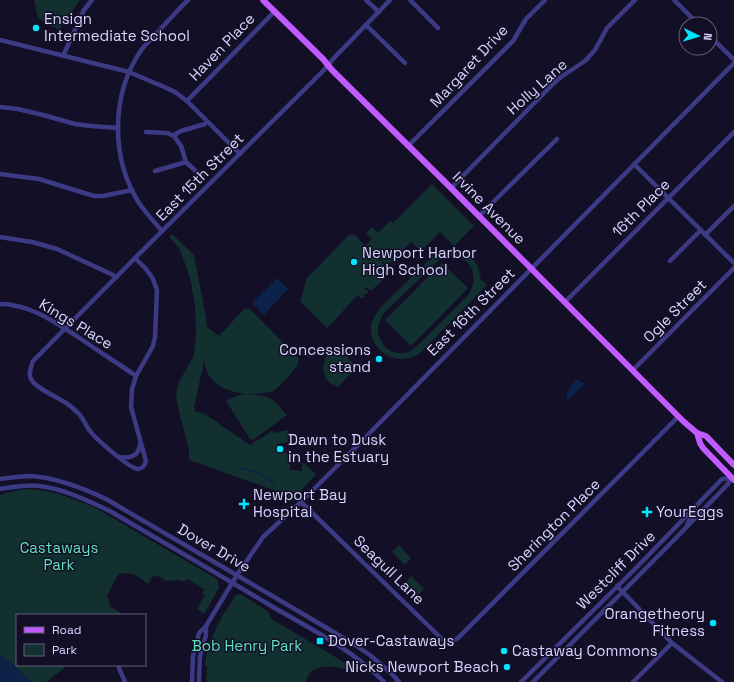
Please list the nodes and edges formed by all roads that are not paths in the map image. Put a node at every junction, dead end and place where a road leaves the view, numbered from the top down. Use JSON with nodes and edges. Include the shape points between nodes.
{"nodes":[{"id":1,"x":92,"y":0,"type":"edge"},
{"id":2,"x":188,"y":0,"type":"edge"},
{"id":3,"x":263,"y":0,"type":"edge"},
{"id":4,"x":366,"y":0,"type":"edge"},
{"id":5,"x":390,"y":0,"type":"edge"},
{"id":6,"x":410,"y":0,"type":"edge"},
{"id":7,"x":545,"y":0,"type":"edge"},
{"id":8,"x":635,"y":0,"type":"edge"},
{"id":9,"x":674,"y":0,"type":"edge"},
{"id":10,"x":275,"y":11,"type":"junction"},
{"id":11,"x":378,"y":12,"type":"junction"},
{"id":12,"x":690,"y":16,"type":"edge"},
{"id":13,"x":366,"y":25,"type":"junction"},
{"id":14,"x":438,"y":28,"type":"dead end"},
{"id":15,"x":0,"y":40,"type":"edge"},
{"id":16,"x":718,"y":44,"type":"edge"},
{"id":17,"x":62,"y":56,"type":"junction"},
{"id":18,"x":734,"y":60,"type":"edge"},
{"id":19,"x":405,"y":63,"type":"dead end"},
{"id":20,"x":734,"y":63,"type":"edge"},
{"id":21,"x":328,"y":65,"type":"junction"},
{"id":22,"x":129,"y":72,"type":"junction"},
{"id":23,"x":187,"y":100,"type":"junction"},
{"id":24,"x":0,"y":107,"type":"edge"},
{"id":25,"x":205,"y":124,"type":"dead end"},
{"id":26,"x":118,"y":128,"type":"junction"},
{"id":27,"x":146,"y":132,"type":"dead end"},
{"id":28,"x":734,"y":132,"type":"edge"},
{"id":29,"x":174,"y":136,"type":"junction"},
{"id":30,"x":558,"y":139,"type":"dead end"},
{"id":31,"x":408,"y":146,"type":"junction"},
{"id":32,"x":240,"y":154,"type":"junction"},
{"id":33,"x":186,"y":162,"type":"junction"},
{"id":34,"x":634,"y":164,"type":"junction"},
{"id":35,"x":155,"y":171,"type":"dead end"},
{"id":36,"x":0,"y":174,"type":"edge"},
{"id":37,"x":203,"y":178,"type":"dead end"},
{"id":38,"x":451,"y":188,"type":"junction"},
{"id":39,"x":132,"y":190,"type":"junction"},
{"id":40,"x":668,"y":198,"type":"junction"},
{"id":41,"x":734,"y":206,"type":"edge"},
{"id":42,"x":479,"y":216,"type":"junction"},
{"id":43,"x":701,"y":230,"type":"junction"},
{"id":44,"x":162,"y":231,"type":"junction"},
{"id":45,"x":706,"y":235,"type":"junction"},
{"id":46,"x":0,"y":237,"type":"edge"},
{"id":47,"x":135,"y":258,"type":"junction"},
{"id":48,"x":670,"y":261,"type":"dead end"},
{"id":49,"x":734,"y":263,"type":"edge"},
{"id":50,"x":734,"y":268,"type":"edge"},
{"id":51,"x":531,"y":269,"type":"junction"},
{"id":52,"x":116,"y":277,"type":"junction"},
{"id":53,"x":565,"y":302,"type":"junction"},
{"id":54,"x":0,"y":304,"type":"edge"},
{"id":55,"x":65,"y":329,"type":"junction"},
{"id":56,"x":633,"y":370,"type":"junction"},
{"id":57,"x":136,"y":376,"type":"junction"},
{"id":58,"x":679,"y":416,"type":"junction"},
{"id":59,"x":697,"y":433,"type":"junction"},
{"id":60,"x":140,"y":440,"type":"junction"},
{"id":61,"x":119,"y":457,"type":"junction"},
{"id":62,"x":734,"y":465,"type":"edge"},
{"id":63,"x":733,"y":478,"type":"edge"},
{"id":64,"x":0,"y":479,"type":"edge"},
{"id":65,"x":0,"y":489,"type":"edge"},
{"id":66,"x":301,"y":502,"type":"junction"},
{"id":67,"x":693,"y":509,"type":"junction"},
{"id":68,"x":683,"y":531,"type":"junction"},
{"id":69,"x":656,"y":547,"type":"junction"},
{"id":70,"x":662,"y":553,"type":"junction"},
{"id":71,"x":237,"y":575,"type":"junction"},
{"id":72,"x":232,"y":582,"type":"junction"},
{"id":73,"x":617,"y":586,"type":"junction"},
{"id":74,"x":623,"y":592,"type":"junction"},
{"id":75,"x":206,"y":626,"type":"junction"},
{"id":76,"x":442,"y":639,"type":"joint"},
{"id":77,"x":352,"y":643,"type":"junction"},
{"id":78,"x":672,"y":643,"type":"junction"},
{"id":79,"x":348,"y":651,"type":"junction"},
{"id":80,"x":193,"y":656,"type":"junction"},
{"id":81,"x":200,"y":657,"type":"junction"},
{"id":82,"x":119,"y":668,"type":"dead end"},
{"id":83,"x":125,"y":682,"type":"edge"},
{"id":84,"x":192,"y":682,"type":"edge"},
{"id":85,"x":199,"y":682,"type":"edge"},
{"id":86,"x":384,"y":682,"type":"edge"},
{"id":87,"x":399,"y":682,"type":"edge"},
{"id":88,"x":521,"y":682,"type":"edge"},
{"id":89,"x":533,"y":682,"type":"edge"},
{"id":90,"x":633,"y":682,"type":"edge"},
{"id":91,"x":722,"y":682,"type":"edge"}],
"edges":[{"from":1,"to":17,"type":"street","via":[[84,10]]},
{"from":2,"to":22,"type":"street","via":[[142,49]]},
{"from":3,"to":10,"type":"main road","name":"Irvine Avenue"},
{"from":4,"to":11,"type":"street"},
{"from":5,"to":11,"type":"street","name":"East 15th Street"},
{"from":6,"to":14,"type":"street"},
{"from":7,"to":31,"type":"street","name":"Margaret Drive","via":[[526,19],[513,41]]},
{"from":8,"to":38,"type":"street","name":"Holly Lane","via":[[607,28],[595,50],[585,61],[553,84]]},
{"from":9,"to":12,"type":"street"},
{"from":10,"to":21,"type":"main road","name":"Irvine Avenue"},
{"from":10,"to":23,"type":"street","name":"Haven Place"},
{"from":11,"to":13,"type":"street","name":"East 15th Street"},
{"from":13,"to":19,"type":"street"},
{"from":13,"to":21,"type":"street","name":"East 15th Street"},
{"from":15,"to":17,"type":"street"},
{"from":16,"to":18,"type":"street"},
{"from":17,"to":22,"type":"street"},
{"from":20,"to":34,"type":"street","name":"East 16th Street"},
{"from":21,"to":31,"type":"main road","name":"Irvine Avenue"},
{"from":21,"to":32,"type":"street","name":"East 15th Street"},
{"from":22,"to":23,"type":"street"},
{"from":22,"to":26,"type":"street","via":[[119,106]]},
{"from":23,"to":32,"type":"street"},
{"from":24,"to":26,"type":"street","via":[[43,114],[75,124]]},
{"from":25,"to":29,"type":"street","via":[[181,130]]},
{"from":26,"to":39,"type":"street","via":[[122,163]]},
{"from":27,"to":29,"type":"street"},
{"from":28,"to":40,"type":"street","name":"16th Place"},
{"from":29,"to":33,"type":"street","via":[[181,146]]},
{"from":30,"to":42,"type":"street"},
{"from":31,"to":38,"type":"main road","name":"Irvine Avenue"},
{"from":32,"to":44,"type":"street","name":"East 15th Street"},
{"from":33,"to":35,"type":"street"},
{"from":33,"to":37,"type":"street"},
{"from":34,"to":40,"type":"street"},
{"from":34,"to":51,"type":"street","name":"East 16th Street"},
{"from":36,"to":39,"type":"street","via":[[39,179],[94,196]]},
{"from":38,"to":42,"type":"main road","name":"Irvine Avenue"},
{"from":39,"to":44,"type":"street","via":[[139,203]]},
{"from":40,"to":43,"type":"street"},
{"from":40,"to":53,"type":"street","name":"16th Place"},
{"from":41,"to":45,"type":"street"},
{"from":42,"to":51,"type":"main road","name":"Irvine Avenue"},
{"from":43,"to":45,"type":"street"},
{"from":43,"to":48,"type":"street"},
{"from":44,"to":47,"type":"street","name":"East 15th Street"},
{"from":45,"to":49,"type":"street"},
{"from":46,"to":52,"type":"street","via":[[57,249]]},
{"from":47,"to":52,"type":"street","name":"East 15th Street"},
{"from":47,"to":57,"type":"street","via":[[153,279],[157,298],[153,346]]},
{"from":50,"to":56,"type":"street","name":"Ogle Street"},
{"from":51,"to":53,"type":"main road","name":"Irvine Avenue"},
{"from":51,"to":66,"type":"street","name":"East 16th Street"},
{"from":52,"to":55,"type":"street","name":"East 15th Street"},
{"from":53,"to":56,"type":"main road","name":"Irvine Avenue"},
{"from":54,"to":55,"type":"street","name":"Kings Place","via":[[24,308],[47,317]]},
{"from":55,"to":57,"type":"street","name":"Kings Place"},
{"from":55,"to":61,"type":"street","name":"East 15th Street","via":[[33,361],[31,379],[35,385],[74,409],[96,438]]},
{"from":56,"to":58,"type":"main road","name":"Irvine Avenue"},
{"from":57,"to":60,"type":"street","via":[[131,408]]},
{"from":58,"to":59,"type":"main road","name":"Irvine Avenue"},
{"from":58,"to":76,"type":"street","name":"Sherington Place","via":[[456,640]]},
{"from":59,"to":62,"type":"main road","name":"Irvine Avenue","via":[[706,436]]},
{"from":59,"to":63,"type":"main road","name":"Irvine Avenue","via":[[703,448]]},
{"from":60,"to":61,"type":"street","via":[[136,454],[126,458]]},
{"from":60,"to":61,"type":"street","via":[[146,461],[142,468],[132,467]]},
{"from":63,"to":67,"type":"street","name":"Westcliff Drive","via":[[722,479]]},
{"from":63,"to":68,"type":"street","name":"Westcliff Drive"},
{"from":64,"to":71,"type":"street","name":"Dover Drive","via":[[42,477],[85,489]]},
{"from":65,"to":72,"type":"street","name":"Dover Drive","via":[[40,486],[82,498],[108,510]]},
{"from":66,"to":71,"type":"street","name":"East 16th Street","via":[[263,538]]},
{"from":66,"to":76,"type":"street","name":"Seagull Lane"},
{"from":67,"to":68,"type":"street"},
{"from":67,"to":69,"type":"street","name":"Westcliff Drive"},
{"from":68,"to":70,"type":"street","name":"Westcliff Drive"},
{"from":69,"to":70,"type":"street"},
{"from":69,"to":73,"type":"street","name":"Westcliff Drive"},
{"from":70,"to":74,"type":"street","name":"Westcliff Drive"},
{"from":71,"to":72,"type":"street","name":"East 16th Street"},
{"from":71,"to":77,"type":"street","name":"Dover Drive"},
{"from":72,"to":75,"type":"street","name":"East 16th Street"},
{"from":72,"to":79,"type":"street","name":"Dover Drive"},
{"from":73,"to":74,"type":"street"},
{"from":73,"to":88,"type":"street","name":"Westcliff Drive"},
{"from":74,"to":78,"type":"street"},
{"from":74,"to":89,"type":"street","name":"Westcliff Drive"},
{"from":75,"to":80,"type":"street","name":"East 16th Street","via":[[199,633]]},
{"from":75,"to":81,"type":"street"},
{"from":77,"to":79,"type":"street"},
{"from":77,"to":87,"type":"street","name":"Dover Drive","via":[[370,655]]},
{"from":78,"to":90,"type":"street"},
{"from":78,"to":91,"type":"street"},
{"from":79,"to":86,"type":"street","name":"Dover Drive"},
{"from":80,"to":81,"type":"street"},
{"from":80,"to":84,"type":"street","name":"East 16th Street"},
{"from":81,"to":85,"type":"street"},
{"from":82,"to":83,"type":"street"}]}
